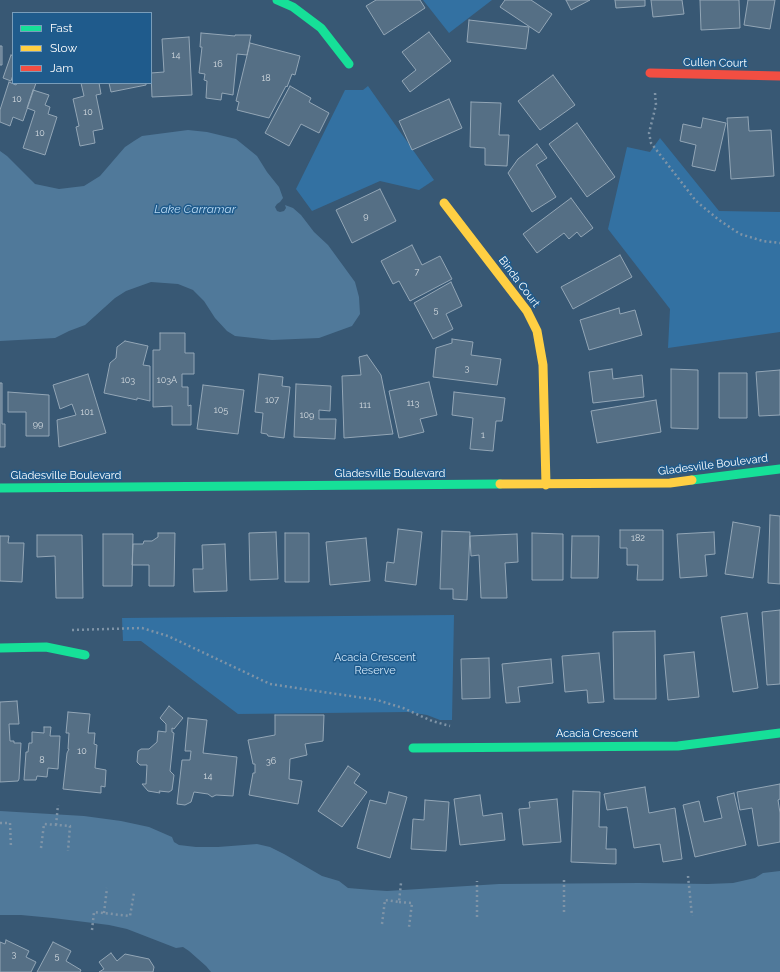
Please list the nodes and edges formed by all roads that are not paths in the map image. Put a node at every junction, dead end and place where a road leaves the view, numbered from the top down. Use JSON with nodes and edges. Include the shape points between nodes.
{"nodes":[{"id":1,"x":278,"y":0,"type":"edge"},
{"id":2,"x":349,"y":64,"type":"dead end"},
{"id":3,"x":650,"y":73,"type":"road end"},
{"id":4,"x":780,"y":76,"type":"edge"},
{"id":5,"x":444,"y":203,"type":"dead end"},
{"id":6,"x":780,"y":469,"type":"edge"},
{"id":7,"x":546,"y":485,"type":"junction"},
{"id":8,"x":0,"y":488,"type":"edge"},
{"id":9,"x":0,"y":648,"type":"edge"},
{"id":10,"x":84,"y":655,"type":"dead end"},
{"id":11,"x":780,"y":733,"type":"edge"},
{"id":12,"x":413,"y":748,"type":"dead end"}],
"edges":[{"from":1,"to":2,"type":"street","via":[[293,7],[321,28]]},
{"from":3,"to":4,"type":"street","name":"Cullen Court"},
{"from":5,"to":7,"type":"street","name":"Binda Court","via":[[527,311],[537,331],[543,365]]},
{"from":6,"to":7,"type":"street","name":"Gladesville Boulevard","via":[[670,483]]},
{"from":7,"to":8,"type":"street","name":"Gladesville Boulevard"},
{"from":9,"to":10,"type":"street","via":[[46,647]]},
{"from":11,"to":12,"type":"street","name":"Acacia Crescent","via":[[678,746]]}]}
